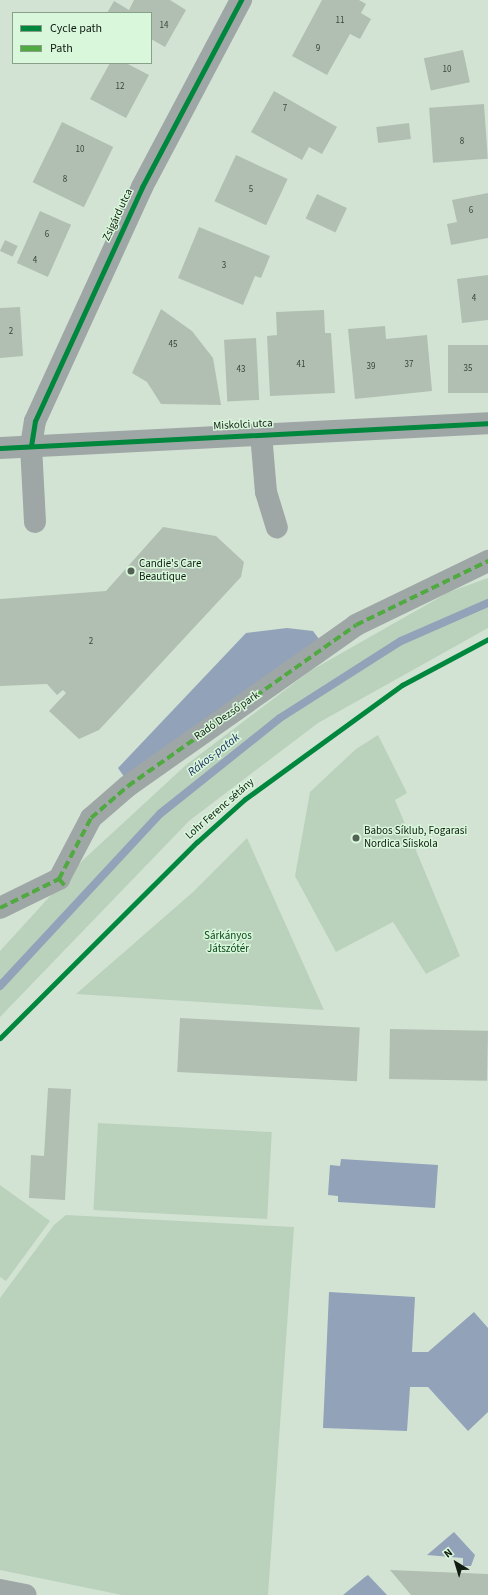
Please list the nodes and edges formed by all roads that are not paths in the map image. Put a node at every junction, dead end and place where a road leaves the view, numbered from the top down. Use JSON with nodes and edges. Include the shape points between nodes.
{"nodes":[{"id":1,"x":241,"y":0,"type":"edge"},
{"id":2,"x":488,"y":423,"type":"edge"},
{"id":3,"x":261,"y":434,"type":"junction"},
{"id":4,"x":31,"y":446,"type":"junction"},
{"id":5,"x":0,"y":448,"type":"edge"},
{"id":6,"x":35,"y":522,"type":"dead end"},
{"id":7,"x":277,"y":527,"type":"dead end"},
{"id":8,"x":488,"y":561,"type":"edge"},
{"id":9,"x":0,"y":908,"type":"edge"},
{"id":10,"x":0,"y":1590,"type":"edge"},
{"id":11,"x":26,"y":1595,"type":"edge"}],
"edges":[{"from":1,"to":4,"type":"street","name":"Zsigárd utca","via":[[142,187],[35,421]]},
{"from":2,"to":3,"type":"street","name":"Miskolci utca"},
{"from":3,"to":4,"type":"street","name":"Miskolci utca"},
{"from":3,"to":7,"type":"street","via":[[266,492]]},
{"from":4,"to":5,"type":"street","name":"Miskolci utca"},
{"from":4,"to":6,"type":"street","name":"Zsigárd utca"},
{"from":8,"to":9,"type":"street","name":"Radó Dezső park","via":[[356,625],[128,786],[91,818],[62,882]]},
{"from":10,"to":11,"type":"street"}]}
